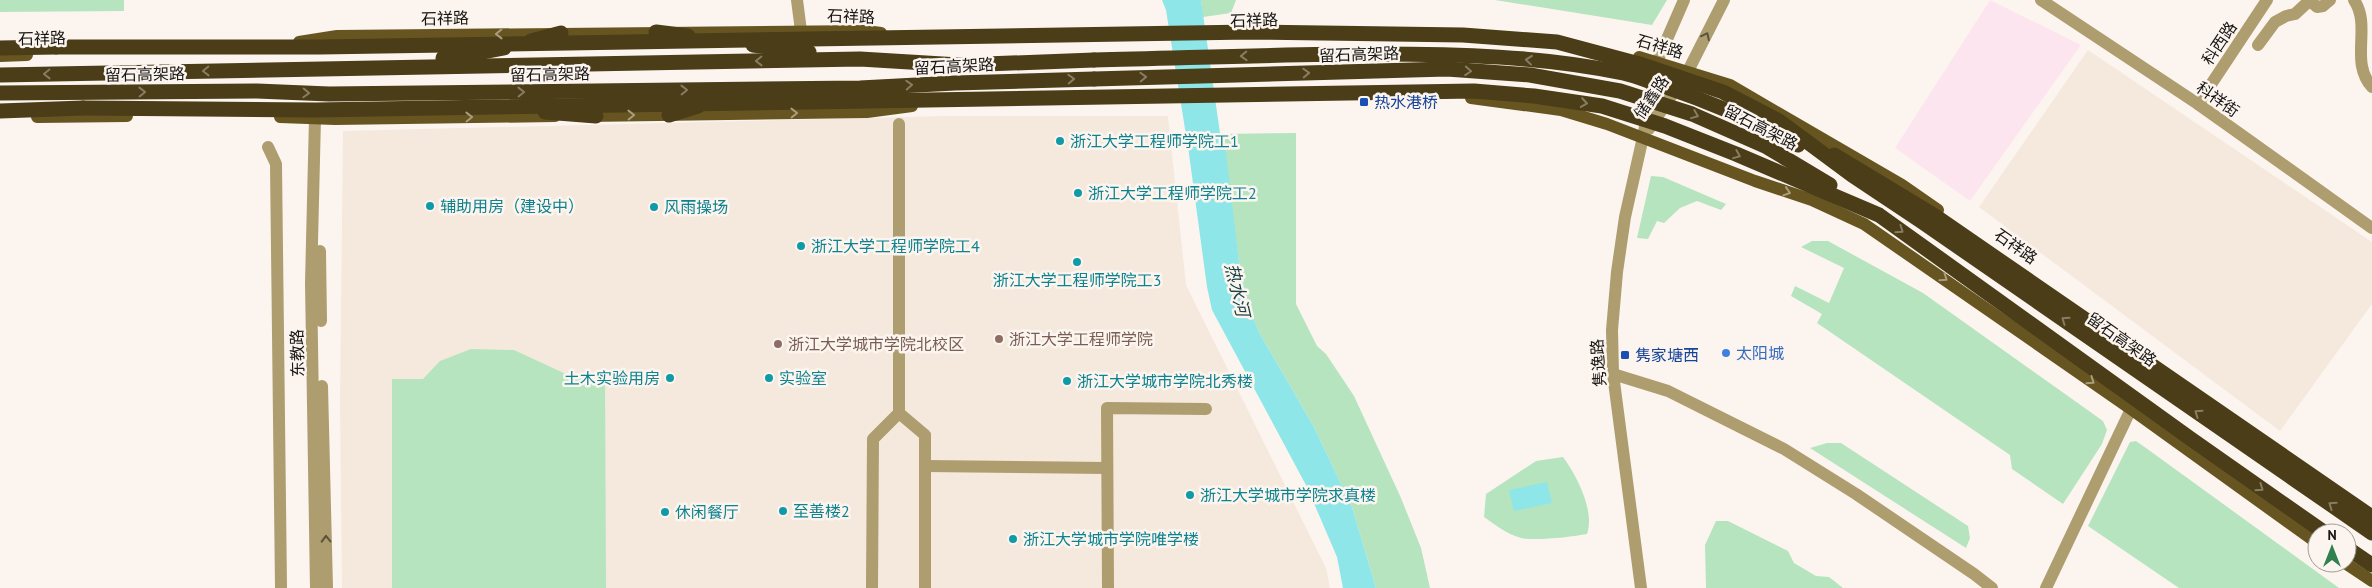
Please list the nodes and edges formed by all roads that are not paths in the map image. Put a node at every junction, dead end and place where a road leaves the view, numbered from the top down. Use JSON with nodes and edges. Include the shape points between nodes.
{"nodes":[{"id":1,"x":797,"y":0,"type":"edge"},
{"id":2,"x":1684,"y":0,"type":"edge"},
{"id":3,"x":1724,"y":0,"type":"edge"},
{"id":4,"x":2041,"y":0,"type":"edge"},
{"id":5,"x":2267,"y":0,"type":"edge"},
{"id":6,"x":2309,"y":0,"type":"edge"},
{"id":7,"x":2330,"y":0,"type":"edge"},
{"id":8,"x":2354,"y":0,"type":"edge"},
{"id":9,"x":801,"y":31,"type":"junction"},
{"id":10,"x":656,"y":32,"type":"junction"},
{"id":11,"x":561,"y":33,"type":"junction"},
{"id":12,"x":2258,"y":44,"type":"dead end"},
{"id":13,"x":0,"y":48,"type":"edge"},
{"id":14,"x":0,"y":56,"type":"edge"},
{"id":15,"x":860,"y":59,"type":"junction"},
{"id":16,"x":1657,"y":62,"type":"junction"},
{"id":17,"x":279,"y":70,"type":"junction"},
{"id":18,"x":1688,"y":71,"type":"junction"},
{"id":19,"x":0,"y":75,"type":"edge"},
{"id":20,"x":2372,"y":86,"type":"edge"},
{"id":21,"x":860,"y":88,"type":"junction"},
{"id":22,"x":0,"y":93,"type":"edge"},
{"id":23,"x":329,"y":94,"type":"junction"},
{"id":24,"x":2198,"y":104,"type":"junction"},
{"id":25,"x":0,"y":111,"type":"edge"},
{"id":26,"x":669,"y":115,"type":"junction"},
{"id":27,"x":596,"y":116,"type":"junction"},
{"id":28,"x":0,"y":117,"type":"edge"},
{"id":29,"x":319,"y":118,"type":"junction"},
{"id":30,"x":1779,"y":121,"type":"junction"},
{"id":31,"x":899,"y":124,"type":"dead end"},
{"id":32,"x":1643,"y":137,"type":"junction"},
{"id":33,"x":268,"y":147,"type":"dead end"},
{"id":34,"x":1852,"y":175,"type":"junction"},
{"id":35,"x":1879,"y":215,"type":"junction"},
{"id":36,"x":2372,"y":228,"type":"edge"},
{"id":37,"x":1613,"y":374,"type":"junction"},
{"id":38,"x":1206,"y":409,"type":"dead end"},
{"id":39,"x":2131,"y":409,"type":"junction"},
{"id":40,"x":899,"y":413,"type":"junction"},
{"id":41,"x":925,"y":466,"type":"junction"},
{"id":42,"x":1107,"y":468,"type":"junction"},
{"id":43,"x":2372,"y":516,"type":"edge"},
{"id":44,"x":2311,"y":523,"type":"edge"},
{"id":45,"x":2372,"y":533,"type":"edge"},
{"id":46,"x":2307,"y":536,"type":"edge"},
{"id":47,"x":2357,"y":555,"type":"edge"},
{"id":48,"x":2372,"y":565,"type":"edge"},
{"id":49,"x":2357,"y":571,"type":"edge"},
{"id":50,"x":2372,"y":582,"type":"edge"},
{"id":51,"x":281,"y":588,"type":"edge"},
{"id":52,"x":316,"y":588,"type":"edge"},
{"id":53,"x":327,"y":588,"type":"edge"},
{"id":54,"x":872,"y":588,"type":"edge"},
{"id":55,"x":925,"y":588,"type":"edge"},
{"id":56,"x":1108,"y":588,"type":"edge"},
{"id":57,"x":1641,"y":588,"type":"edge"},
{"id":58,"x":1992,"y":588,"type":"edge"},
{"id":59,"x":2046,"y":588,"type":"edge"}],
"edges":[{"from":1,"to":9,"type":"street"},
{"from":2,"to":16,"type":"street","name":"储鑫路"},
{"from":18,"to":3,"type":"street","name":"储鑫路","one_way":true},
{"from":4,"to":24,"type":"street","name":"科祥街"},
{"from":5,"to":24,"type":"street","name":"科西路"},
{"from":6,"to":7,"type":"street","via":[[2317,7]]},
{"from":6,"to":12,"type":"street","via":[[2295,14],[2276,22]]},
{"from":8,"to":20,"type":"street","via":[[2361,17],[2361,68]]},
{"from":9,"to":10,"type":"main road","name":"石祥路"},
{"from":9,"to":16,"type":"main road","name":"石祥路","via":[[866,31],[945,44],[1467,28],[1564,37]]},
{"from":10,"to":11,"type":"main road","name":"石祥路"},
{"from":10,"to":15,"type":"highway"},
{"from":11,"to":14,"type":"main road","name":"石祥路","one_way":true,"via":[[336,36],[231,52]]},
{"from":11,"to":17,"type":"highway","via":[[462,56],[330,62]]},
{"from":13,"to":30,"type":"highway","name":"留石高架路","bridge":true,"via":[[320,47],[1250,32],[1463,35],[1557,42],[1644,64],[1723,92]]},
{"from":15,"to":17,"type":"highway","name":"留石高架路","one_way":true},
{"from":34,"to":15,"type":"highway","name":"留石高架路","one_way":true,"bridge":true,"via":[[1765,127],[1693,96],[1624,74],[1483,55],[1303,54],[959,64]]},
{"from":16,"to":18,"type":"main road","name":"石祥路"},
{"from":16,"to":32,"type":"street","name":"储鑫路"},
{"from":17,"to":19,"type":"highway","name":"留石高架路","one_way":true},
{"from":18,"to":32,"type":"street","name":"储鑫路"},
{"from":18,"to":43,"type":"main road","name":"石祥路","via":[[1730,85],[1902,185]]},
{"from":23,"to":21,"type":"highway","name":"留石高架路","one_way":true},
{"from":21,"to":26,"type":"highway","via":[[781,98],[717,100]]},
{"from":21,"to":35,"type":"highway","name":"留石高架路","one_way":true,"bridge":true,"via":[[1447,69],[1530,75],[1611,89],[1692,114],[1767,147]]},
{"from":22,"to":23,"type":"highway","name":"留石高架路","one_way":true,"via":[[258,91]]},
{"from":23,"to":27,"type":"highway"},
{"from":24,"to":36,"type":"street","name":"科祥街"},
{"from":25,"to":35,"type":"highway","name":"留石高架路","one_way":true,"bridge":true,"via":[[83,108],[325,110],[1474,91],[1602,106],[1665,126]]},
{"from":27,"to":26,"type":"main road","one_way":true},
{"from":26,"to":32,"type":"main road","one_way":true,"bridge":true,"via":[[867,112],[963,98],[1388,89],[1562,110]]},
{"from":29,"to":27,"type":"main road","one_way":true},
{"from":28,"to":29,"type":"main road","via":[[226,114]]},
{"from":29,"to":52,"type":"street","name":"东教路","via":[[311,283]]},
{"from":53,"to":29,"type":"street","name":"东教路","one_way":true},
{"from":30,"to":34,"type":"highway","name":"留石高架路","bridge":true},
{"from":30,"to":43,"type":"highway","bridge":true,"via":[[1936,216]]},
{"from":31,"to":40,"type":"street"},
{"from":32,"to":37,"type":"street","name":"隽逸路","via":[[1616,272]]},
{"from":32,"to":39,"type":"main road","one_way":true,"via":[[1812,200],[1864,224]]},
{"from":33,"to":51,"type":"street","via":[[276,164]]},
{"from":45,"to":34,"type":"highway","name":"留石高架路","one_way":true,"bridge":true},
{"from":35,"to":44,"type":"highway","name":"留石高架路","one_way":true,"bridge":true},
{"from":37,"to":57,"type":"street","name":"隽逸路"},
{"from":37,"to":58,"type":"street","via":[[1668,391],[1784,449],[1856,494]]},
{"from":38,"to":42,"type":"street","via":[[1107,408]]},
{"from":39,"to":46,"type":"main road"},
{"from":39,"to":59,"type":"street"},
{"from":40,"to":41,"type":"street","via":[[925,435]]},
{"from":40,"to":54,"type":"street","via":[[873,440]]},
{"from":41,"to":42,"type":"street"},
{"from":41,"to":55,"type":"street"},
{"from":42,"to":56,"type":"street"},
{"from":47,"to":48,"type":"highway"},
{"from":49,"to":50,"type":"main road"}]}
